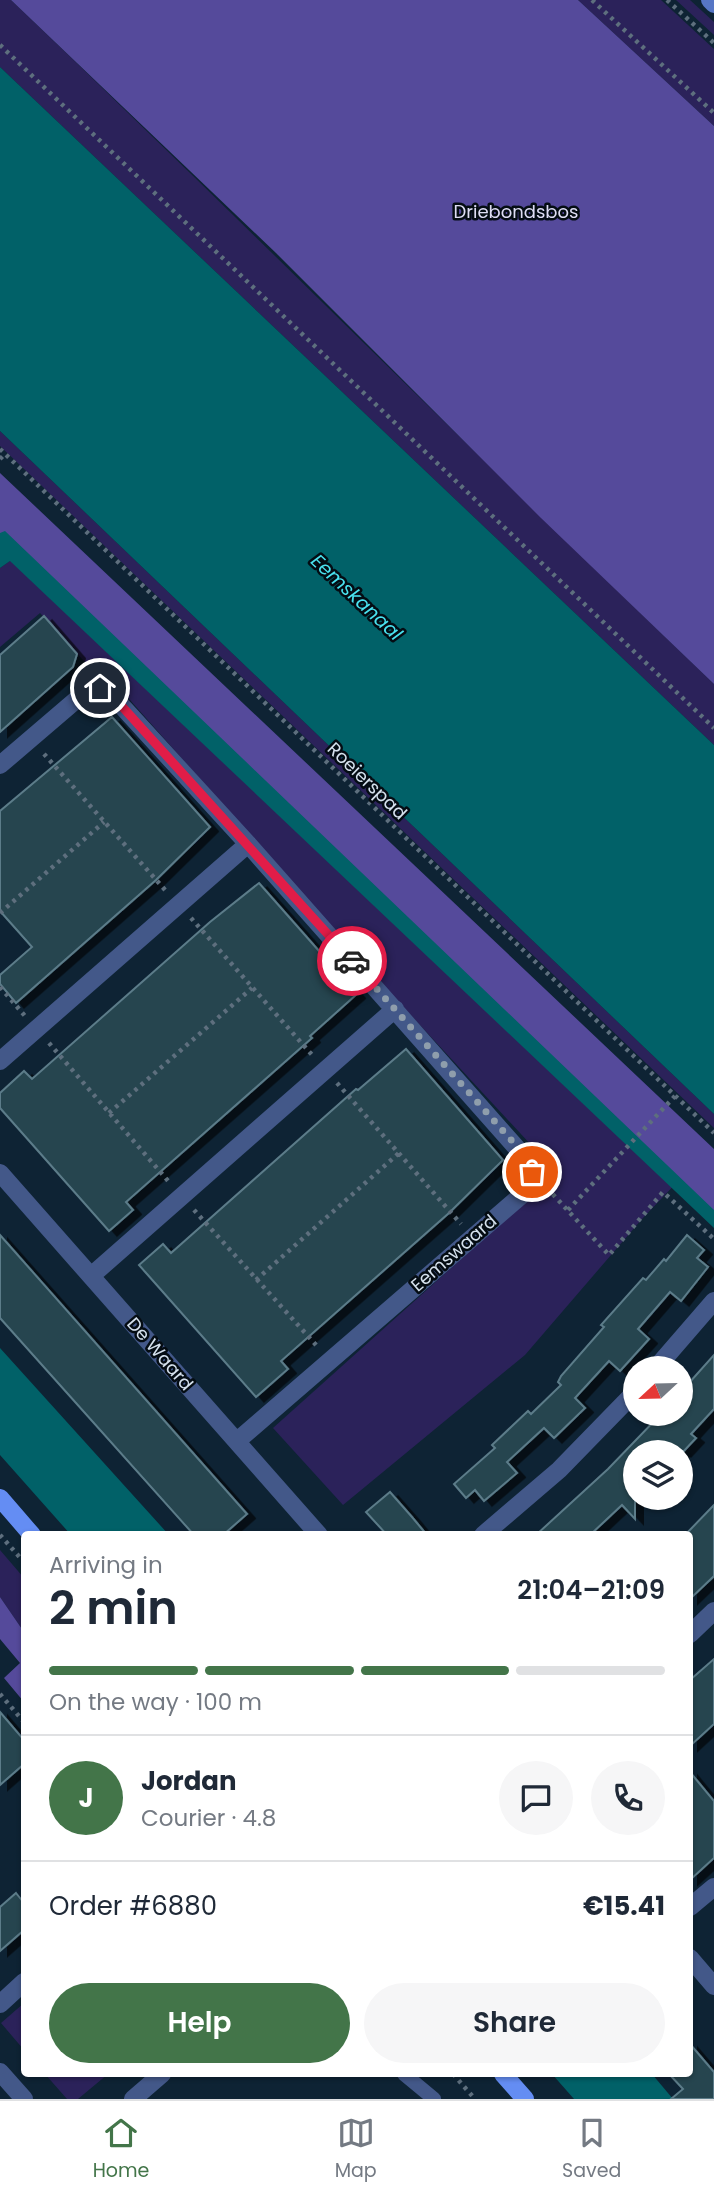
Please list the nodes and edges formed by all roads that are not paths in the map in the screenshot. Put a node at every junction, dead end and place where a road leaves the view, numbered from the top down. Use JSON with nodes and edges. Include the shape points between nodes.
{"nodes":[{"id":1,"x":710,"y":0,"type":"edge"},
{"id":2,"x":714,"y":4,"type":"edge"},
{"id":3,"x":0,"y":765,"type":"edge"},
{"id":4,"x":248,"y":844,"type":"junction"},
{"id":5,"x":395,"y":1009,"type":"junction"},
{"id":6,"x":0,"y":1061,"type":"edge"},
{"id":7,"x":0,"y":1173,"type":"edge"},
{"id":8,"x":92,"y":1276,"type":"junction"},
{"id":9,"x":714,"y":1301,"type":"edge"},
{"id":10,"x":666,"y":1356,"type":"edge"},
{"id":11,"x":623,"y":1404,"type":"edge"},
{"id":12,"x":237,"y":1441,"type":"junction"},
{"id":13,"x":0,"y":1498,"type":"edge"},
{"id":14,"x":29,"y":1531,"type":"edge"},
{"id":15,"x":316,"y":1531,"type":"edge"},
{"id":16,"x":487,"y":1531,"type":"edge"},
{"id":17,"x":714,"y":1611,"type":"edge"},
{"id":18,"x":693,"y":1631,"type":"edge"},
{"id":19,"x":714,"y":1887,"type":"edge"},
{"id":20,"x":693,"y":1904,"type":"edge"},
{"id":21,"x":693,"y":1962,"type":"edge"},
{"id":22,"x":21,"y":1985,"type":"edge"},
{"id":23,"x":714,"y":1986,"type":"edge"},
{"id":24,"x":0,"y":2004,"type":"edge"},
{"id":25,"x":0,"y":2072,"type":"edge"},
{"id":26,"x":159,"y":2077,"type":"edge"},
{"id":27,"x":407,"y":2077,"type":"edge"},
{"id":28,"x":506,"y":2077,"type":"edge"},
{"id":29,"x":426,"y":2096,"type":"edge"},
{"id":30,"x":23,"y":2099,"type":"edge"},
{"id":31,"x":133,"y":2099,"type":"edge"},
{"id":32,"x":526,"y":2099,"type":"edge"}],
"edges":[{"from":1,"to":2,"type":"street"},
{"from":3,"to":4,"type":"street","via":[[83,694],[100,688],[109,692]]},
{"from":4,"to":5,"type":"street"},
{"from":4,"to":6,"type":"street"},
{"from":5,"to":8,"type":"street"},
{"from":5,"to":12,"type":"street","name":"Eemswaard","via":[[521,1151],[532,1172],[530,1183],[523,1194]]},
{"from":7,"to":8,"type":"street","name":"De Waard"},
{"from":8,"to":12,"type":"street","name":"De Waard"},
{"from":9,"to":10,"type":"street"},
{"from":11,"to":16,"type":"street","via":[[559,1470]]},
{"from":12,"to":15,"type":"street","name":"De Waard"},
{"from":13,"to":14,"type":"main road"},
{"from":17,"to":18,"type":"street"},
{"from":19,"to":20,"type":"street"},
{"from":21,"to":23,"type":"street"},
{"from":22,"to":24,"type":"street"},
{"from":25,"to":30,"type":"street"},
{"from":26,"to":31,"type":"street"},
{"from":27,"to":29,"type":"lane"},
{"from":28,"to":32,"type":"main road"}]}
